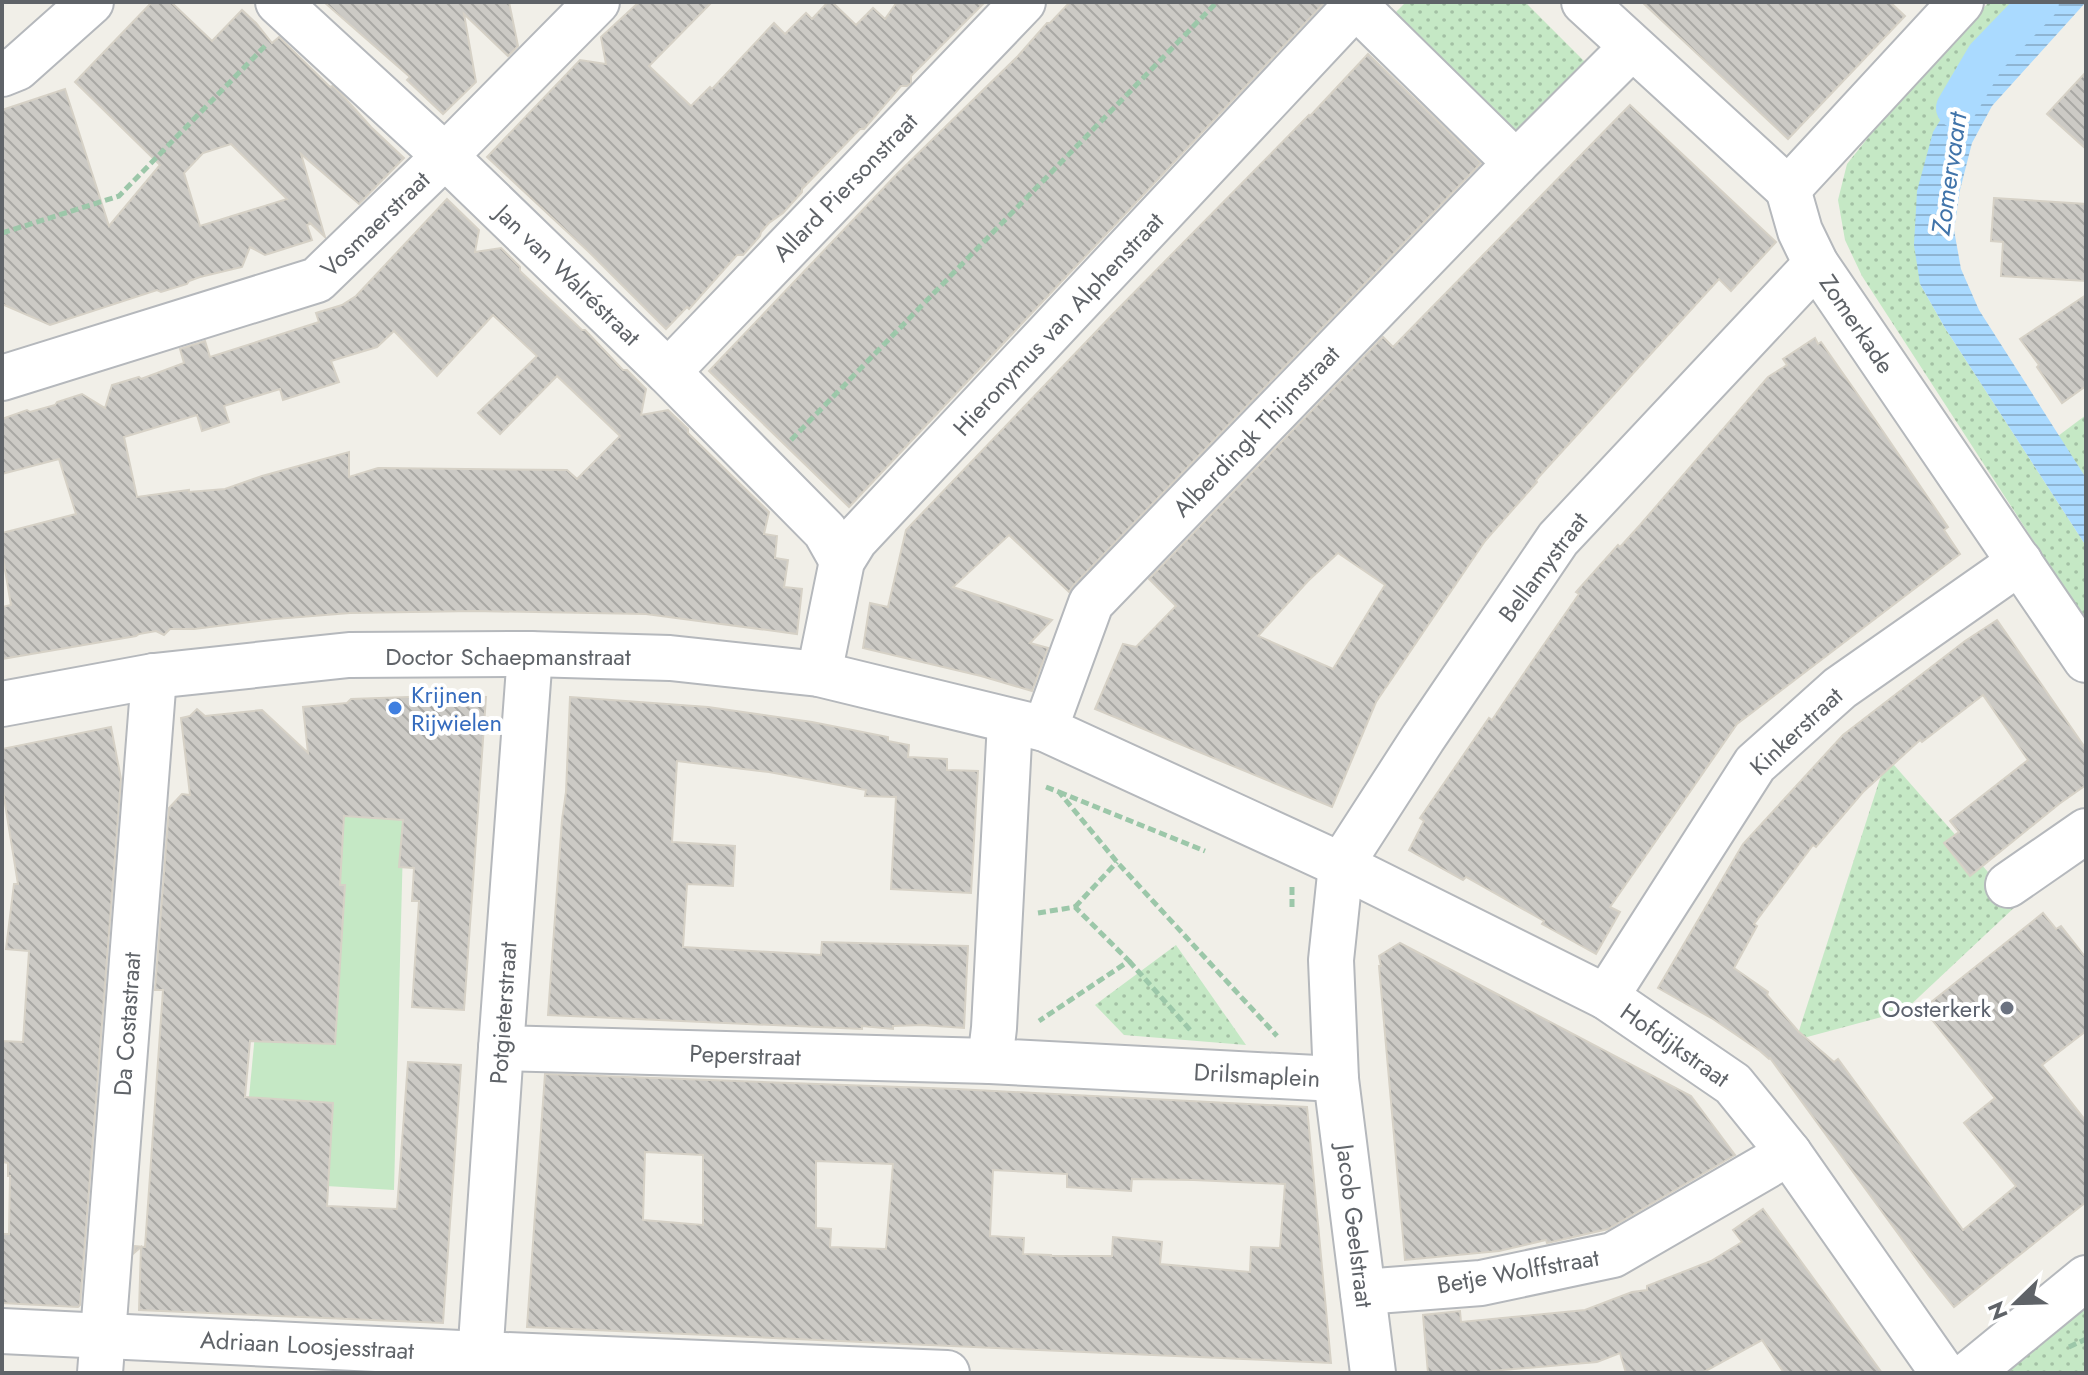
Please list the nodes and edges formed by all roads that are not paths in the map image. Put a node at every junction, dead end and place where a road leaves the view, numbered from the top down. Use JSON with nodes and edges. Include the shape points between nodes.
{"nodes":[{"id":1,"x":91,"y":2,"type":"edge"},
{"id":2,"x":597,"y":2,"type":"edge"},
{"id":3,"x":1584,"y":2,"type":"edge"},
{"id":4,"x":1358,"y":4,"type":"edge"},
{"id":5,"x":1011,"y":6,"type":"edge"},
{"id":6,"x":1945,"y":7,"type":"edge"},
{"id":7,"x":286,"y":9,"type":"edge"},
{"id":8,"x":1632,"y":47,"type":"junction"},
{"id":9,"x":2,"y":74,"type":"edge"},
{"id":10,"x":445,"y":156,"type":"junction"},
{"id":11,"x":1516,"y":163,"type":"junction"},
{"id":12,"x":1788,"y":189,"type":"junction"},
{"id":13,"x":1816,"y":264,"type":"junction"},
{"id":14,"x":668,"y":372,"type":"junction"},
{"id":15,"x":2,"y":378,"type":"edge"},
{"id":16,"x":842,"y":561,"type":"junction"},
{"id":17,"x":2020,"y":562,"type":"junction"},
{"id":18,"x":530,"y":654,"type":"junction"},
{"id":19,"x":2086,"y":660,"type":"edge"},
{"id":20,"x":819,"y":674,"type":"junction"},
{"id":21,"x":154,"y":676,"type":"junction"},
{"id":22,"x":2,"y":704,"type":"edge"},
{"id":23,"x":1027,"y":726,"type":"junction"},
{"id":24,"x":2086,"y":831,"type":"edge"},
{"id":25,"x":1341,"y":865,"type":"junction"},
{"id":26,"x":2008,"y":885,"type":"dead end"},
{"id":27,"x":1606,"y":997,"type":"junction"},
{"id":28,"x":501,"y":1048,"type":"junction"},
{"id":29,"x":990,"y":1061,"type":"junction"},
{"id":30,"x":1336,"y":1079,"type":"junction"},
{"id":31,"x":1789,"y":1153,"type":"junction"},
{"id":32,"x":2086,"y":1278,"type":"edge"},
{"id":33,"x":1363,"y":1292,"type":"junction"},
{"id":34,"x":2,"y":1331,"type":"edge"},
{"id":35,"x":101,"y":1354,"type":"edge"},
{"id":36,"x":480,"y":1363,"type":"edge"},
{"id":37,"x":947,"y":1373,"type":"edge"},
{"id":38,"x":1373,"y":1373,"type":"edge"},
{"id":39,"x":1943,"y":1373,"type":"edge"},
{"id":40,"x":1970,"y":1373,"type":"edge"}],
"edges":[{"from":1,"to":9,"type":"street","via":[[17,68]]},
{"from":2,"to":10,"type":"street","name":"Vosmaerstraat"},
{"from":3,"to":8,"type":"street"},
{"from":4,"to":11,"type":"street"},
{"from":4,"to":16,"type":"street","name":"Hieronymus van Alphenstraat","via":[[855,540]]},
{"from":5,"to":14,"type":"street","name":"Allard Piersonstraat"},
{"from":6,"to":12,"type":"street"},
{"from":7,"to":10,"type":"street","name":"Jan van Walréstraat"},
{"from":8,"to":11,"type":"street","name":"Alberdingk Thijmstraat"},
{"from":8,"to":12,"type":"street"},
{"from":10,"to":14,"type":"street","name":"Jan van Walréstraat"},
{"from":10,"to":15,"type":"street","name":"Vosmaerstraat","via":[[317,280]]},
{"from":11,"to":23,"type":"street","name":"Alberdingk Thijmstraat","via":[[1091,603]]},
{"from":12,"to":13,"type":"street","name":"Zomerkade"},
{"from":13,"to":17,"type":"street","name":"Zomerkade"},
{"from":13,"to":25,"type":"street","name":"Bellamystraat","via":[[1558,539]]},
{"from":14,"to":16,"type":"street","name":"Jan van Walréstraat","via":[[825,531]]},
{"from":16,"to":20,"type":"street","name":"Hieronymus van Alphenstraat"},
{"from":17,"to":19,"type":"street","name":"Zomerkade"},
{"from":17,"to":27,"type":"street","name":"Kinkerstraat","via":[[1840,688],[1755,764]]},
{"from":18,"to":20,"type":"street","name":"Doctor Schaepmanstraat","via":[[670,658]]},
{"from":18,"to":21,"type":"street","name":"Doctor Schaepmanstraat","via":[[349,655]]},
{"from":18,"to":28,"type":"street","name":"Potgieterstraat"},
{"from":20,"to":23,"type":"street","name":"Doctor Schaepmanstraat"},
{"from":21,"to":22,"type":"street","name":"Doctor Schaepmanstraat"},
{"from":21,"to":35,"type":"street","name":"Da Costastraat"},
{"from":23,"to":25,"type":"street"},
{"from":23,"to":29,"type":"street"},
{"from":24,"to":26,"type":"street"},
{"from":25,"to":27,"type":"street","name":"Hofdijkstraat"},
{"from":25,"to":30,"type":"street","name":"Drilsmaplein","via":[[1331,960]]},
{"from":27,"to":31,"type":"street","name":"Hofdijkstraat","via":[[1733,1084]]},
{"from":28,"to":29,"type":"street","name":"Peperstraat"},
{"from":28,"to":36,"type":"street","name":"Potgieterstraat"},
{"from":29,"to":30,"type":"street","name":"Drilsmaplein"},
{"from":30,"to":33,"type":"street","name":"Jacob Geelstraat"},
{"from":31,"to":33,"type":"street","name":"Betje Wolffstraat","via":[[1613,1255],[1481,1283]]},
{"from":31,"to":39,"type":"street","name":"Hofdijkstraat"},
{"from":32,"to":40,"type":"street"},
{"from":33,"to":38,"type":"street","name":"Jacob Geelstraat"},
{"from":34,"to":35,"type":"street","name":"Adriaan Loosjesstraat"},
{"from":35,"to":36,"type":"street","name":"Adriaan Loosjesstraat"},
{"from":36,"to":37,"type":"street","name":"Adriaan Loosjesstraat"}]}
